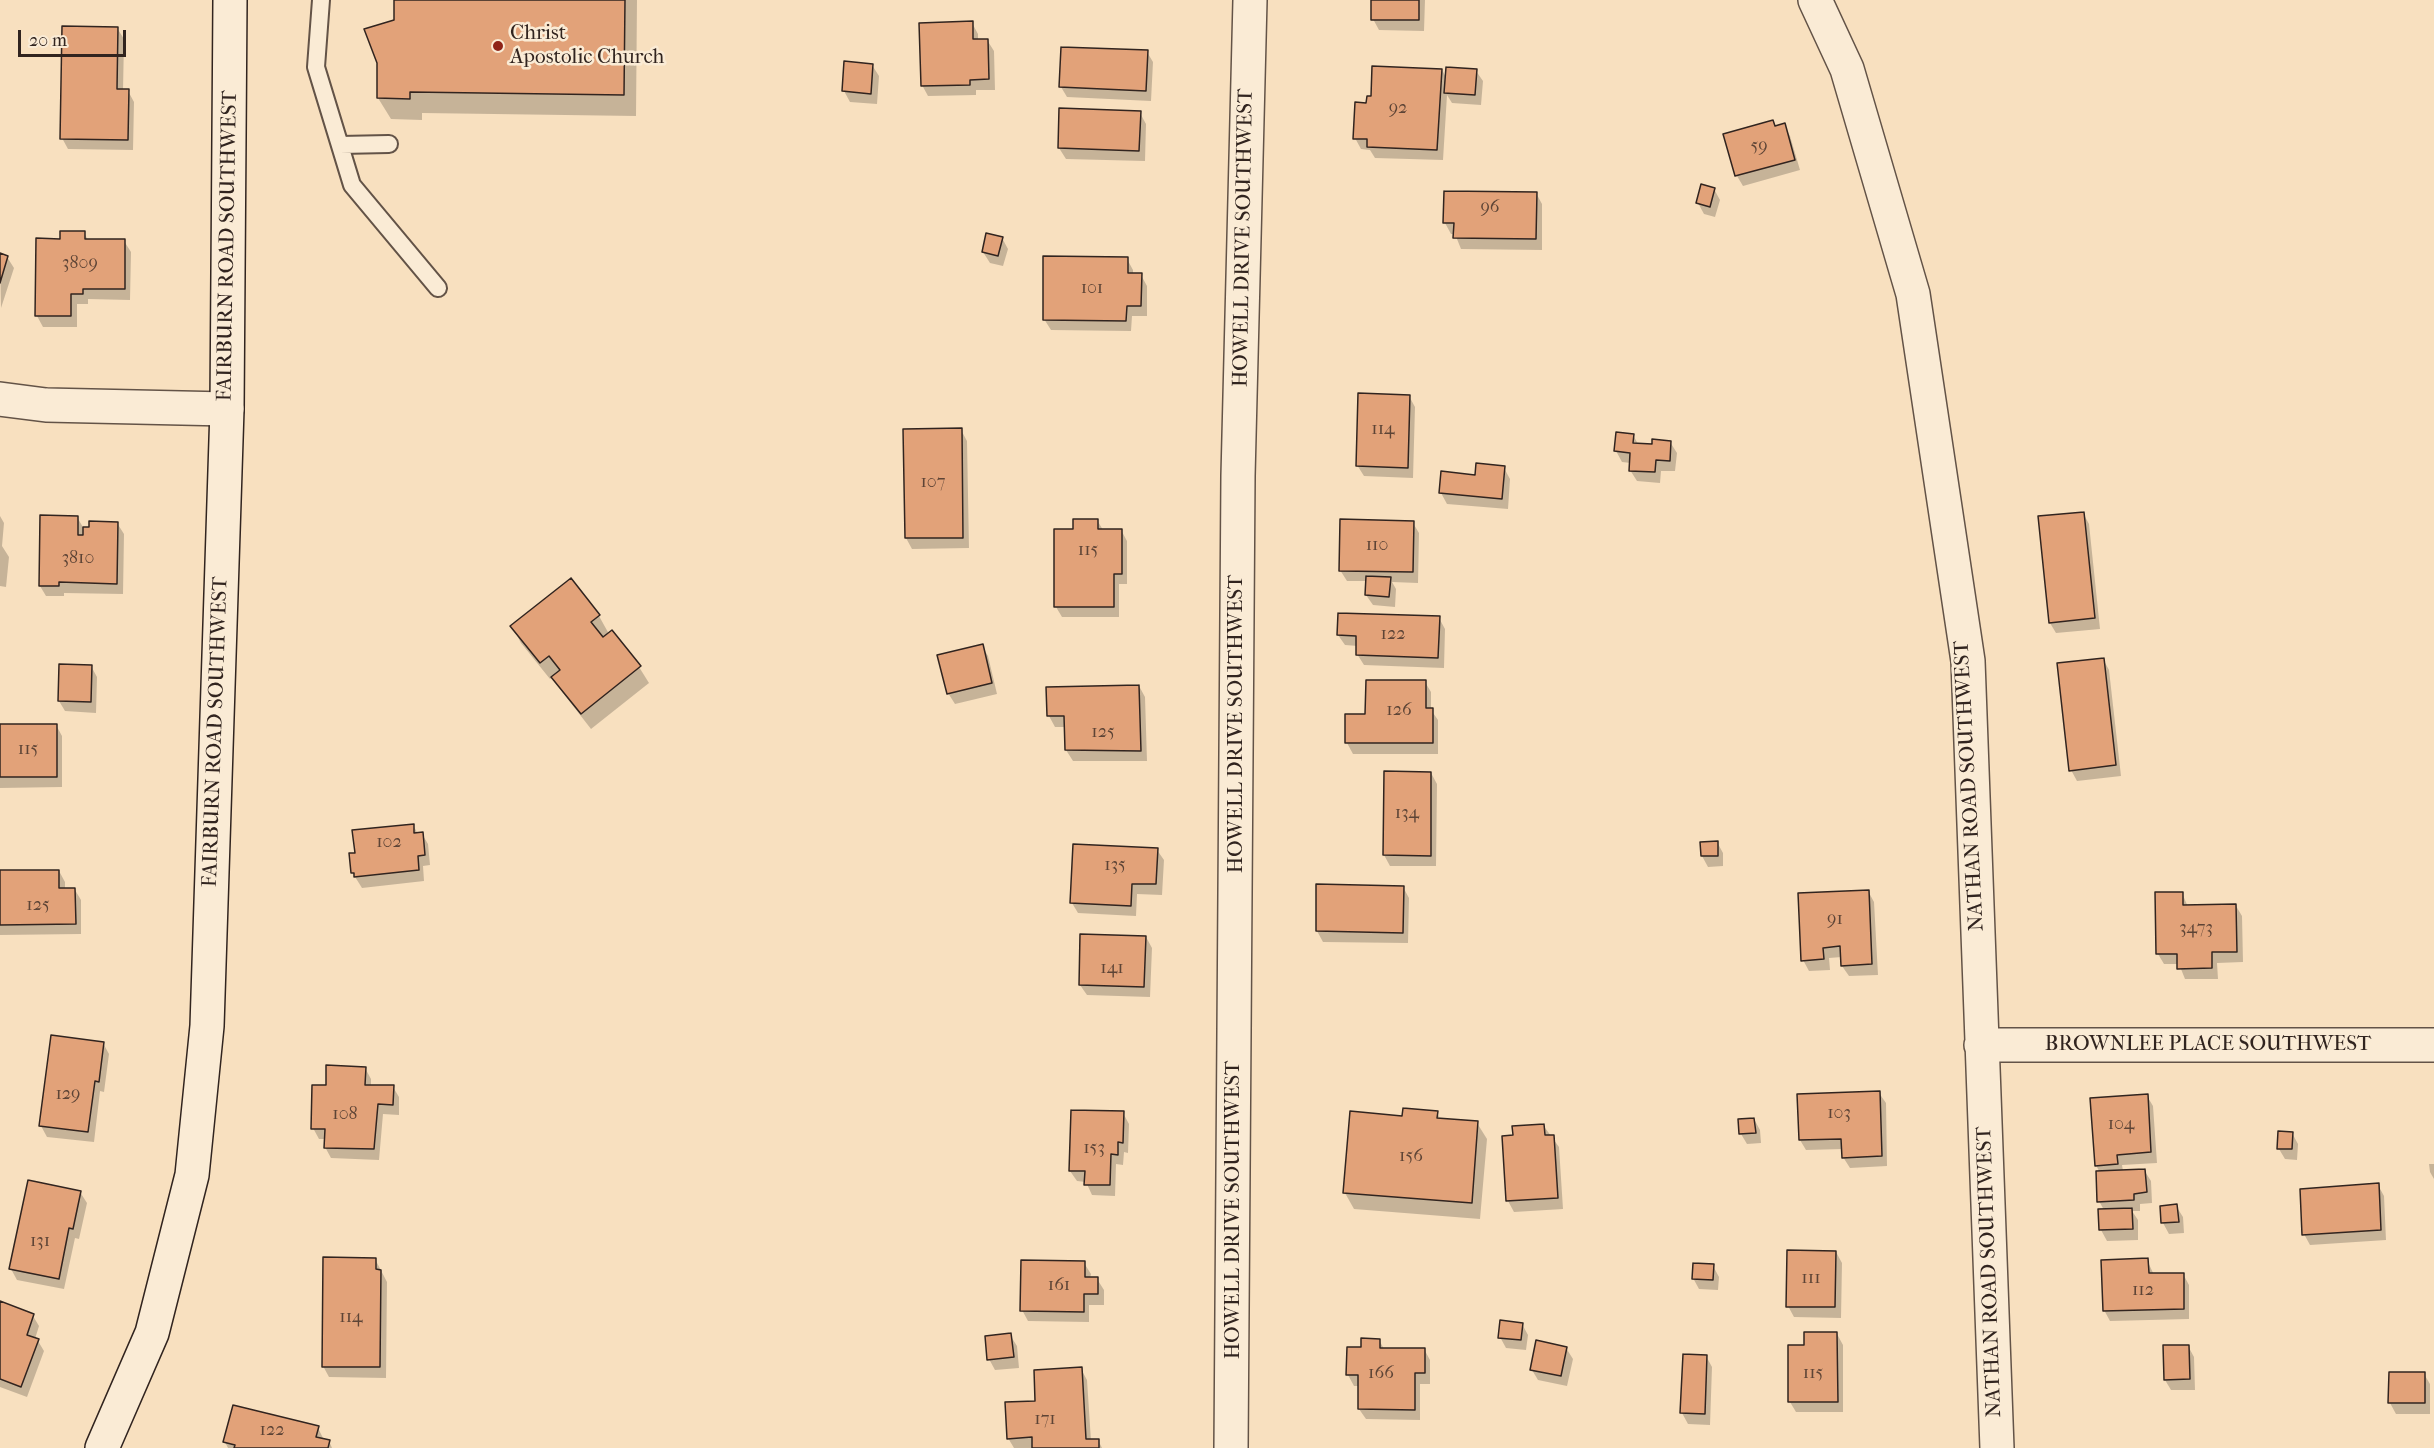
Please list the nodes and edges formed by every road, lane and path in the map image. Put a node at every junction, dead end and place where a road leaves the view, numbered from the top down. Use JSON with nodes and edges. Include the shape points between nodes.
{"nodes":[{"id":1,"x":230,"y":0,"type":"edge"},
{"id":2,"x":321,"y":0,"type":"edge"},
{"id":3,"x":1250,"y":0,"type":"edge"},
{"id":4,"x":1815,"y":0,"type":"edge"},
{"id":5,"x":389,"y":144,"type":"dead end"},
{"id":6,"x":340,"y":145,"type":"junction"},
{"id":7,"x":438,"y":288,"type":"dead end"},
{"id":8,"x":0,"y":399,"type":"edge"},
{"id":9,"x":227,"y":409,"type":"junction"},
{"id":10,"x":1981,"y":1045,"type":"junction"},
{"id":11,"x":2434,"y":1045,"type":"edge"},
{"id":12,"x":102,"y":1448,"type":"edge"},
{"id":13,"x":1231,"y":1448,"type":"edge"},
{"id":14,"x":1997,"y":1448,"type":"edge"}],
"edges":[{"from":1,"to":9,"type":"street","name":"FAIRBURN ROAD SOUTHWEST"},
{"from":2,"to":6,"type":"lane","via":[[316,67]]},
{"from":3,"to":13,"type":"street","name":"HOWELL DRIVE SOUTHWEST","via":[[1238,476]]},
{"from":4,"to":10,"type":"street","name":"NATHAN ROAD SOUTHWEST","via":[[1847,69],[1913,294],[1968,661]]},
{"from":5,"to":6,"type":"lane"},
{"from":6,"to":7,"type":"lane","via":[[352,185]]},
{"from":8,"to":9,"type":"street","via":[[46,405]]},
{"from":9,"to":12,"type":"street","name":"FAIRBURN ROAD SOUTHWEST","via":[[207,1026],[192,1175],[152,1333]]},
{"from":10,"to":11,"type":"street","name":"BROWNLEE PLACE SOUTHWEST"},
{"from":10,"to":14,"type":"street","name":"NATHAN ROAD SOUTHWEST"}]}
